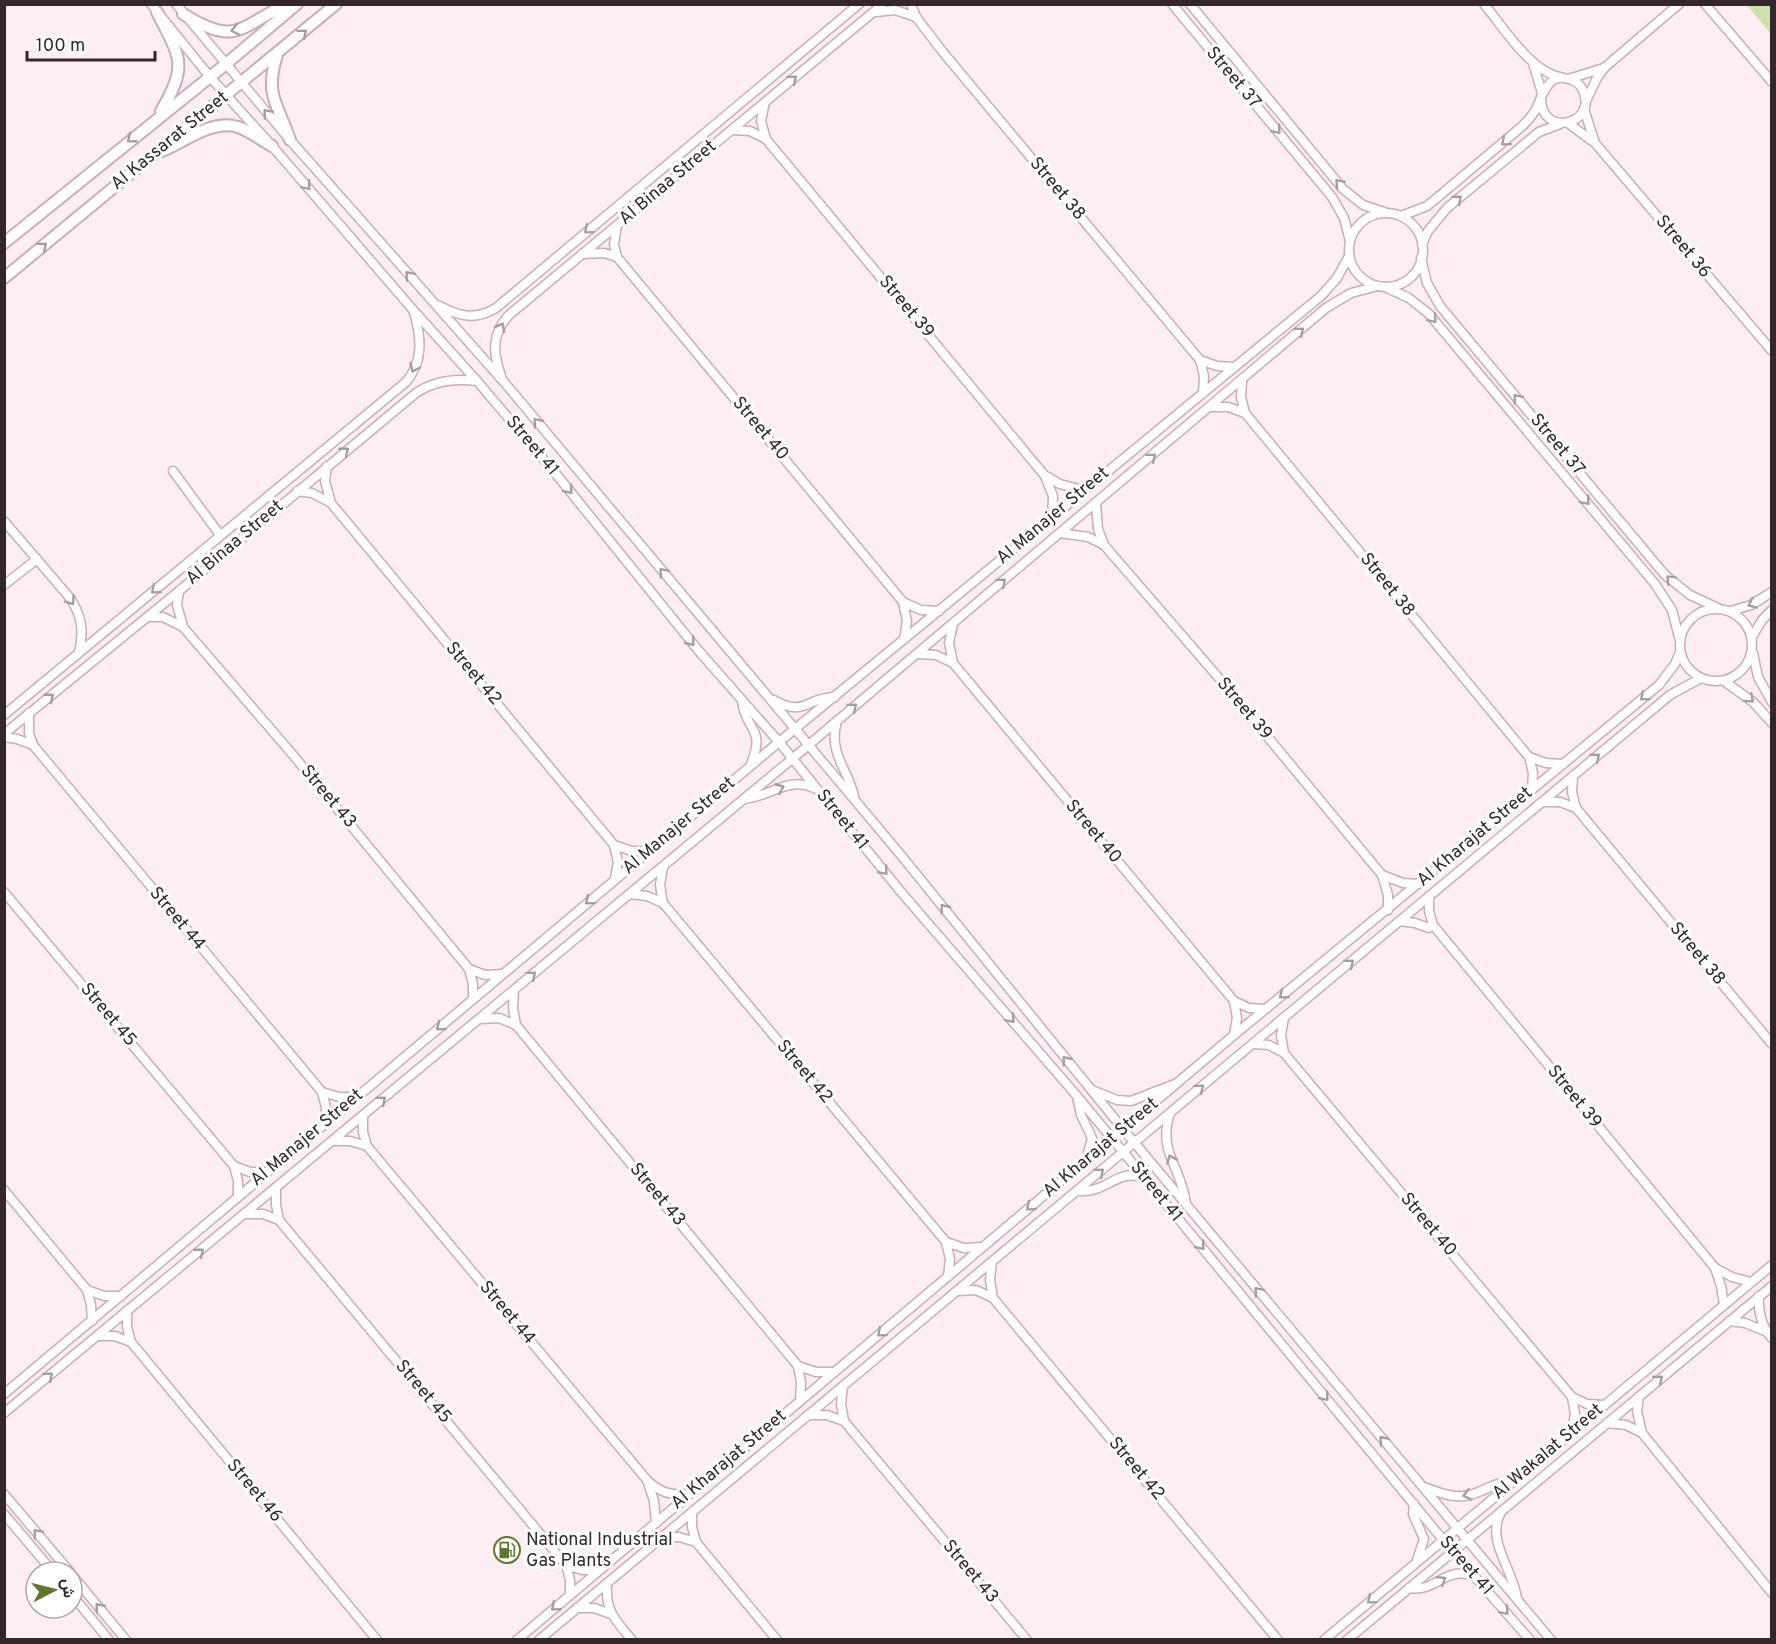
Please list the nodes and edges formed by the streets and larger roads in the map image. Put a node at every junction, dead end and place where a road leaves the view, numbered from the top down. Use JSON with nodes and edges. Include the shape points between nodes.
{"nodes":[{"id":1,"x":176,"y":4,"type":"edge"},
{"id":2,"x":286,"y":4,"type":"edge"},
{"id":3,"x":297,"y":4,"type":"edge"},
{"id":4,"x":336,"y":4,"type":"edge"},
{"id":5,"x":859,"y":4,"type":"edge"},
{"id":6,"x":883,"y":4,"type":"edge"},
{"id":7,"x":911,"y":4,"type":"edge"},
{"id":8,"x":1172,"y":4,"type":"edge"},
{"id":9,"x":1190,"y":4,"type":"edge"},
{"id":10,"x":1484,"y":4,"type":"edge"},
{"id":11,"x":1679,"y":4,"type":"edge"},
{"id":12,"x":1705,"y":4,"type":"edge"},
{"id":13,"x":154,"y":8,"type":"edge"},
{"id":14,"x":874,"y":12,"type":"junction"},
{"id":15,"x":183,"y":14,"type":"junction"},
{"id":16,"x":916,"y":17,"type":"junction"},
{"id":17,"x":277,"y":54,"type":"junction"},
{"id":18,"x":1531,"y":60,"type":"junction"},
{"id":19,"x":226,"y":64,"type":"junction"},
{"id":20,"x":1605,"y":68,"type":"junction"},
{"id":21,"x":210,"y":77,"type":"junction"},
{"id":22,"x":1566,"y":78,"type":"junction"},
{"id":23,"x":1772,"y":82,"type":"edge"},
{"id":24,"x":241,"y":83,"type":"junction"},
{"id":25,"x":226,"y":95,"type":"junction"},
{"id":26,"x":1541,"y":95,"type":"junction"},
{"id":27,"x":765,"y":102,"type":"junction"},
{"id":28,"x":1585,"y":105,"type":"junction"},
{"id":29,"x":157,"y":118,"type":"junction"},
{"id":30,"x":1564,"y":123,"type":"junction"},
{"id":31,"x":732,"y":130,"type":"junction"},
{"id":32,"x":766,"y":139,"type":"junction"},
{"id":33,"x":290,"y":140,"type":"junction"},
{"id":34,"x":1595,"y":143,"type":"junction"},
{"id":35,"x":272,"y":146,"type":"junction"},
{"id":36,"x":151,"y":155,"type":"junction"},
{"id":37,"x":1387,"y":213,"type":"junction"},
{"id":38,"x":1401,"y":216,"type":"junction"},
{"id":39,"x":617,"y":225,"type":"junction"},
{"id":40,"x":1350,"y":241,"type":"junction"},
{"id":41,"x":4,"y":243,"type":"edge"},
{"id":42,"x":1422,"y":244,"type":"junction"},
{"id":43,"x":582,"y":254,"type":"junction"},
{"id":44,"x":1349,"y":256,"type":"junction"},
{"id":45,"x":617,"y":257,"type":"junction"},
{"id":46,"x":1421,"y":258,"type":"junction"},
{"id":47,"x":4,"y":278,"type":"edge"},
{"id":48,"x":1382,"y":286,"type":"junction"},
{"id":49,"x":432,"y":302,"type":"junction"},
{"id":50,"x":414,"y":311,"type":"junction"},
{"id":51,"x":1772,"y":351,"type":"edge"},
{"id":52,"x":1200,"y":360,"type":"junction"},
{"id":53,"x":1234,"y":367,"type":"junction"},
{"id":54,"x":477,"y":381,"type":"junction"},
{"id":55,"x":1242,"y":381,"type":"junction"},
{"id":56,"x":504,"y":382,"type":"junction"},
{"id":57,"x":1203,"y":393,"type":"junction"},
{"id":58,"x":1211,"y":407,"type":"junction"},
{"id":59,"x":1245,"y":413,"type":"junction"},
{"id":60,"x":327,"y":465,"type":"junction"},
{"id":61,"x":173,"y":471,"type":"dead end"},
{"id":62,"x":1045,"y":476,"type":"junction"},
{"id":63,"x":297,"y":490,"type":"junction"},
{"id":64,"x":1083,"y":490,"type":"junction"},
{"id":65,"x":331,"y":503,"type":"junction"},
{"id":66,"x":1096,"y":503,"type":"junction"},
{"id":67,"x":1052,"y":517,"type":"junction"},
{"id":68,"x":4,"y":521,"type":"edge"},
{"id":69,"x":1060,"y":533,"type":"junction"},
{"id":70,"x":220,"y":535,"type":"junction"},
{"id":71,"x":1104,"y":545,"type":"junction"},
{"id":72,"x":36,"y":559,"type":"junction"},
{"id":73,"x":4,"y":585,"type":"edge"},
{"id":74,"x":179,"y":591,"type":"junction"},
{"id":75,"x":1772,"y":592,"type":"edge"},
{"id":76,"x":903,"y":602,"type":"junction"},
{"id":77,"x":1720,"y":609,"type":"junction"},
{"id":78,"x":1772,"y":610,"type":"edge"},
{"id":79,"x":940,"y":611,"type":"junction"},
{"id":80,"x":1731,"y":611,"type":"junction"},
{"id":81,"x":148,"y":617,"type":"junction"},
{"id":82,"x":953,"y":624,"type":"junction"},
{"id":83,"x":183,"y":627,"type":"junction"},
{"id":84,"x":1752,"y":637,"type":"junction"},
{"id":85,"x":904,"y":641,"type":"junction"},
{"id":86,"x":1680,"y":641,"type":"junction"},
{"id":87,"x":1752,"y":649,"type":"junction"},
{"id":88,"x":79,"y":652,"type":"junction"},
{"id":89,"x":1680,"y":652,"type":"junction"},
{"id":90,"x":917,"y":654,"type":"junction"},
{"id":91,"x":953,"y":663,"type":"junction"},
{"id":92,"x":1701,"y":678,"type":"junction"},
{"id":93,"x":1724,"y":681,"type":"junction"},
{"id":94,"x":768,"y":697,"type":"junction"},
{"id":95,"x":835,"y":697,"type":"junction"},
{"id":96,"x":742,"y":700,"type":"junction"},
{"id":97,"x":1772,"y":702,"type":"edge"},
{"id":98,"x":29,"y":713,"type":"junction"},
{"id":99,"x":4,"y":715,"type":"edge"},
{"id":100,"x":837,"y":721,"type":"junction"},
{"id":101,"x":1772,"y":723,"type":"edge"},
{"id":102,"x":795,"y":729,"type":"junction"},
{"id":103,"x":4,"y":735,"type":"edge"},
{"id":104,"x":779,"y":742,"type":"junction"},
{"id":105,"x":33,"y":745,"type":"junction"},
{"id":106,"x":808,"y":745,"type":"junction"},
{"id":107,"x":1529,"y":757,"type":"junction"},
{"id":108,"x":792,"y":759,"type":"junction"},
{"id":109,"x":1563,"y":764,"type":"junction"},
{"id":110,"x":750,"y":766,"type":"junction"},
{"id":111,"x":1573,"y":776,"type":"junction"},
{"id":112,"x":817,"y":789,"type":"junction"},
{"id":113,"x":1532,"y":790,"type":"junction"},
{"id":114,"x":744,"y":799,"type":"junction"},
{"id":115,"x":855,"y":800,"type":"junction"},
{"id":116,"x":1542,"y":802,"type":"junction"},
{"id":117,"x":1576,"y":808,"type":"junction"},
{"id":118,"x":614,"y":845,"type":"junction"},
{"id":119,"x":650,"y":850,"type":"junction"},
{"id":120,"x":663,"y":867,"type":"junction"},
{"id":121,"x":1382,"y":875,"type":"junction"},
{"id":122,"x":615,"y":879,"type":"junction"},
{"id":123,"x":1419,"y":884,"type":"junction"},
{"id":124,"x":4,"y":892,"type":"edge"},
{"id":125,"x":629,"y":894,"type":"junction"},
{"id":126,"x":1429,"y":896,"type":"junction"},
{"id":127,"x":663,"y":903,"type":"junction"},
{"id":128,"x":1388,"y":909,"type":"junction"},
{"id":129,"x":1399,"y":921,"type":"junction"},
{"id":130,"x":1433,"y":925,"type":"junction"},
{"id":131,"x":469,"y":969,"type":"junction"},
{"id":132,"x":502,"y":974,"type":"junction"},
{"id":133,"x":514,"y":990,"type":"junction"},
{"id":134,"x":473,"y":999,"type":"junction"},
{"id":135,"x":1234,"y":1000,"type":"junction"},
{"id":136,"x":1266,"y":1009,"type":"junction"},
{"id":137,"x":1284,"y":1017,"type":"junction"},
{"id":138,"x":480,"y":1019,"type":"junction"},
{"id":139,"x":516,"y":1025,"type":"junction"},
{"id":140,"x":1234,"y":1035,"type":"junction"},
{"id":141,"x":1252,"y":1044,"type":"junction"},
{"id":142,"x":1772,"y":1044,"type":"edge"},
{"id":143,"x":1284,"y":1053,"type":"junction"},
{"id":144,"x":1179,"y":1083,"type":"junction"},
{"id":145,"x":1090,"y":1090,"type":"junction"},
{"id":146,"x":322,"y":1092,"type":"junction"},
{"id":147,"x":1077,"y":1096,"type":"junction"},
{"id":148,"x":356,"y":1097,"type":"junction"},
{"id":149,"x":1170,"y":1113,"type":"junction"},
{"id":150,"x":363,"y":1116,"type":"junction"},
{"id":151,"x":326,"y":1122,"type":"junction"},
{"id":152,"x":1123,"y":1129,"type":"junction"},
{"id":153,"x":1112,"y":1138,"type":"junction"},
{"id":154,"x":333,"y":1141,"type":"junction"},
{"id":155,"x":1134,"y":1143,"type":"junction"},
{"id":156,"x":366,"y":1146,"type":"junction"},
{"id":157,"x":1124,"y":1153,"type":"junction"},
{"id":158,"x":1085,"y":1161,"type":"junction"},
{"id":159,"x":234,"y":1166,"type":"junction"},
{"id":160,"x":267,"y":1172,"type":"junction"},
{"id":161,"x":1144,"y":1178,"type":"junction"},
{"id":162,"x":276,"y":1189,"type":"junction"},
{"id":163,"x":4,"y":1190,"type":"edge"},
{"id":164,"x":1077,"y":1191,"type":"junction"},
{"id":165,"x":238,"y":1197,"type":"junction"},
{"id":166,"x":1186,"y":1204,"type":"junction"},
{"id":167,"x":246,"y":1214,"type":"junction"},
{"id":168,"x":279,"y":1220,"type":"junction"},
{"id":169,"x":946,"y":1242,"type":"junction"},
{"id":170,"x":982,"y":1247,"type":"junction"},
{"id":171,"x":992,"y":1262,"type":"junction"},
{"id":172,"x":1772,"y":1265,"type":"edge"},
{"id":173,"x":1715,"y":1268,"type":"junction"},
{"id":174,"x":948,"y":1276,"type":"junction"},
{"id":175,"x":1750,"y":1282,"type":"junction"},
{"id":176,"x":1772,"y":1286,"type":"edge"},
{"id":177,"x":87,"y":1290,"type":"junction"},
{"id":178,"x":958,"y":1291,"type":"junction"},
{"id":179,"x":121,"y":1296,"type":"junction"},
{"id":180,"x":1759,"y":1296,"type":"junction"},
{"id":181,"x":993,"y":1298,"type":"junction"},
{"id":182,"x":1724,"y":1304,"type":"junction"},
{"id":183,"x":127,"y":1311,"type":"junction"},
{"id":184,"x":92,"y":1321,"type":"junction"},
{"id":185,"x":1729,"y":1321,"type":"junction"},
{"id":186,"x":1769,"y":1335,"type":"edge"},
{"id":187,"x":97,"y":1336,"type":"junction"},
{"id":188,"x":131,"y":1342,"type":"junction"},
{"id":189,"x":798,"y":1366,"type":"junction"},
{"id":190,"x":834,"y":1372,"type":"junction"},
{"id":191,"x":843,"y":1386,"type":"junction"},
{"id":192,"x":4,"y":1394,"type":"edge"},
{"id":193,"x":1572,"y":1396,"type":"junction"},
{"id":194,"x":1639,"y":1397,"type":"junction"},
{"id":195,"x":800,"y":1401,"type":"junction"},
{"id":196,"x":1604,"y":1405,"type":"junction"},
{"id":197,"x":4,"y":1413,"type":"edge"},
{"id":198,"x":808,"y":1415,"type":"junction"},
{"id":199,"x":844,"y":1421,"type":"junction"},
{"id":200,"x":1607,"y":1423,"type":"junction"},
{"id":201,"x":1572,"y":1432,"type":"junction"},
{"id":202,"x":1642,"y":1433,"type":"junction"},
{"id":203,"x":646,"y":1480,"type":"junction"},
{"id":204,"x":1512,"y":1482,"type":"junction"},
{"id":205,"x":1421,"y":1485,"type":"junction"},
{"id":206,"x":4,"y":1494,"type":"edge"},
{"id":207,"x":688,"y":1494,"type":"junction"},
{"id":208,"x":1414,"y":1504,"type":"junction"},
{"id":209,"x":1502,"y":1511,"type":"junction"},
{"id":210,"x":692,"y":1512,"type":"junction"},
{"id":211,"x":4,"y":1514,"type":"edge"},
{"id":212,"x":656,"y":1523,"type":"junction"},
{"id":213,"x":1457,"y":1528,"type":"junction"},
{"id":214,"x":662,"y":1537,"type":"junction"},
{"id":215,"x":1443,"y":1540,"type":"junction"},
{"id":216,"x":1467,"y":1540,"type":"junction"},
{"id":217,"x":696,"y":1542,"type":"junction"},
{"id":218,"x":1453,"y":1552,"type":"junction"},
{"id":219,"x":43,"y":1560,"type":"edge"},
{"id":220,"x":60,"y":1560,"type":"edge"},
{"id":221,"x":1416,"y":1562,"type":"junction"},
{"id":222,"x":566,"y":1564,"type":"junction"},
{"id":223,"x":599,"y":1570,"type":"junction"},
{"id":224,"x":1474,"y":1576,"type":"junction"},
{"id":225,"x":607,"y":1583,"type":"junction"},
{"id":226,"x":1409,"y":1588,"type":"junction"},
{"id":227,"x":84,"y":1589,"type":"edge"},
{"id":228,"x":1772,"y":1593,"type":"edge"},
{"id":229,"x":570,"y":1595,"type":"junction"},
{"id":230,"x":1517,"y":1599,"type":"junction"},
{"id":231,"x":577,"y":1608,"type":"junction"},
{"id":232,"x":84,"y":1610,"type":"edge"},
{"id":233,"x":610,"y":1614,"type":"junction"},
{"id":234,"x":109,"y":1640,"type":"edge"},
{"id":235,"x":126,"y":1640,"type":"edge"},
{"id":236,"x":377,"y":1640,"type":"edge"},
{"id":237,"x":517,"y":1640,"type":"edge"},
{"id":238,"x":539,"y":1640,"type":"edge"},
{"id":239,"x":632,"y":1640,"type":"edge"},
{"id":240,"x":777,"y":1640,"type":"edge"},
{"id":241,"x":1027,"y":1640,"type":"edge"},
{"id":242,"x":1278,"y":1640,"type":"edge"},
{"id":243,"x":1324,"y":1640,"type":"edge"},
{"id":244,"x":1347,"y":1640,"type":"edge"},
{"id":245,"x":1530,"y":1640,"type":"edge"},
{"id":246,"x":1551,"y":1640,"type":"edge"}],
"edges":[{"from":1,"to":15,"type":"street","name":"Street 41"},
{"from":2,"to":15,"type":"street","one_way":true,"via":[[231,32],[218,32]]},
{"from":3,"to":19,"type":"street","name":"Al Kassarat Street"},
{"from":17,"to":4,"type":"street","name":"Al Kassarat Street","one_way":true},
{"from":5,"to":49,"type":"street","name":"Al Binaa Street","one_way":true,"via":[[496,308],[477,316],[463,316]]},
{"from":6,"to":14,"type":"street","name":"Al Binaa Street"},
{"from":7,"to":16,"type":"street","name":"Street 38"},
{"from":8,"to":40,"type":"street","name":"Street 37","one_way":true,"via":[[1332,197],[1344,218]]},
{"from":37,"to":9,"type":"street","name":"Street 37","one_way":true,"via":[[1363,205],[1343,189]]},
{"from":10,"to":18,"type":"street"},
{"from":11,"to":20,"type":"street"},
{"from":12,"to":23,"type":"street"},
{"from":13,"to":21,"type":"street","name":"Street 41"},
{"from":13,"to":29,"type":"street","via":[[174,46],[179,69],[174,90]]},
{"from":14,"to":16,"type":"street","via":[[895,10]]},
{"from":27,"to":14,"type":"street","name":"Al Binaa Street","one_way":true},
{"from":15,"to":19,"type":"street","name":"Street 41"},
{"from":16,"to":52,"type":"street","name":"Street 38"},
{"from":17,"to":24,"type":"street","name":"Al Kassarat Street"},
{"from":17,"to":33,"type":"street","via":[[271,75],[272,93]]},
{"from":18,"to":22,"type":"street","via":[[1549,74]]},
{"from":18,"to":26,"type":"street"},
{"from":19,"to":21,"type":"street","name":"Al Kassarat Street"},
{"from":19,"to":24,"type":"street","name":"Street 41"},
{"from":20,"to":22,"type":"street"},
{"from":20,"to":28,"type":"street"},
{"from":21,"to":25,"type":"street","name":"Street 41"},
{"from":21,"to":29,"type":"street","name":"Al Kassarat Street"},
{"from":22,"to":26,"type":"street","via":[[1550,82]]},
{"from":22,"to":28,"type":"street","via":[[1581,87]]},
{"from":24,"to":25,"type":"street","name":"Al Kassarat Street"},
{"from":33,"to":24,"type":"street","name":"Street 41","one_way":true},
{"from":25,"to":35,"type":"street","name":"Street 41"},
{"from":25,"to":36,"type":"street","name":"Al Kassarat Street"},
{"from":26,"to":30,"type":"street","via":[[1543,111],[1554,122]]},
{"from":26,"to":38,"type":"street","one_way":true,"via":[[1520,128],[1438,197]]},
{"from":27,"to":31,"type":"street","name":"Al Binaa Street"},
{"from":27,"to":32,"type":"street","via":[[761,121]]},
{"from":28,"to":30,"type":"street","via":[[1580,115]]},
{"from":28,"to":34,"type":"street","name":"Street 36"},
{"from":29,"to":41,"type":"street","name":"Al Kassarat Street","one_way":true},
{"from":30,"to":34,"type":"street","name":"Street 36"},
{"from":42,"to":30,"type":"street","one_way":true,"via":[[1447,208],[1539,132]]},
{"from":31,"to":32,"type":"street","via":[[750,131]]},
{"from":31,"to":39,"type":"street","name":"Al Binaa Street"},
{"from":32,"to":62,"type":"street","name":"Street 39"},
{"from":49,"to":33,"type":"street","name":"Street 41","one_way":true},
{"from":34,"to":51,"type":"street","name":"Street 36"},
{"from":35,"to":36,"type":"street","via":[[239,127],[221,125]]},
{"from":35,"to":50,"type":"street","name":"Street 41","one_way":true},
{"from":47,"to":36,"type":"street","name":"Al Kassarat Street","one_way":true},
{"from":37,"to":38,"type":"street"},
{"from":37,"to":40,"type":"street","via":[[1366,218]]},
{"from":38,"to":42,"type":"street","via":[[1417,230]]},
{"from":39,"to":43,"type":"street","name":"Al Binaa Street"},
{"from":39,"to":45,"type":"street"},
{"from":40,"to":44,"type":"street"},
{"from":42,"to":46,"type":"street"},
{"from":43,"to":45,"type":"street"},
{"from":56,"to":43,"type":"street","name":"Al Binaa Street","one_way":true,"via":[[494,354],[500,326]]},
{"from":44,"to":48,"type":"street","via":[[1359,276]]},
{"from":44,"to":53,"type":"street","name":"Al Manajer Street","via":[[1338,278],[1321,296]]},
{"from":45,"to":76,"type":"street","name":"Street 40"},
{"from":46,"to":48,"type":"street","via":[[1411,276],[1399,284]]},
{"from":77,"to":46,"type":"street","name":"Street 37","one_way":true,"via":[[1690,595],[1665,575],[1440,306],[1427,283]]},
{"from":55,"to":48,"type":"street","name":"Al Manajer Street","one_way":true,"via":[[1338,300],[1350,293]]},
{"from":48,"to":86,"type":"street","name":"Street 37","one_way":true,"via":[[1409,298],[1429,314],[1655,584],[1672,610]]},
{"from":49,"to":56,"type":"street","name":"Street 41"},
{"from":50,"to":54,"type":"street","name":"Street 41"},
{"from":50,"to":70,"type":"street","name":"Al Binaa Street","one_way":true,"via":[[420,345],[411,375]]},
{"from":52,"to":53,"type":"street"},
{"from":52,"to":57,"type":"street"},
{"from":53,"to":57,"type":"street","name":"Al Manajer Street"},
{"from":60,"to":54,"type":"street","name":"Al Binaa Street","one_way":true,"via":[[422,388],[444,380]]},
{"from":54,"to":96,"type":"street","name":"Street 41","one_way":true},
{"from":55,"to":58,"type":"street","name":"Al Manajer Street"},
{"from":55,"to":59,"type":"street"},
{"from":94,"to":56,"type":"street","name":"Street 41","one_way":true},
{"from":57,"to":64,"type":"street","name":"Al Manajer Street"},
{"from":58,"to":59,"type":"street"},
{"from":66,"to":58,"type":"street","name":"Al Manajer Street","one_way":true},
{"from":59,"to":107,"type":"street","name":"Street 38"},
{"from":60,"to":63,"type":"street","name":"Al Binaa Street"},
{"from":60,"to":65,"type":"street","name":"Street 42","via":[[325,481]]},
{"from":61,"to":70,"type":"street"},
{"from":62,"to":64,"type":"street","name":"Street 39"},
{"from":62,"to":67,"type":"street","name":"Street 39","via":[[1053,496]]},
{"from":63,"to":65,"type":"street","name":"Street 42"},
{"from":63,"to":74,"type":"street","name":"Al Binaa Street"},
{"from":64,"to":67,"type":"street","name":"Al Manajer Street"},
{"from":65,"to":118,"type":"street","name":"Street 42"},
{"from":66,"to":69,"type":"street","name":"Al Manajer Street"},
{"from":66,"to":71,"type":"street","name":"Street 39","via":[[1096,520]]},
{"from":67,"to":79,"type":"street","name":"Al Manajer Street"},
{"from":68,"to":72,"type":"street"},
{"from":69,"to":71,"type":"street","via":[[1088,537]]},
{"from":82,"to":69,"type":"street","name":"Al Manajer Street","one_way":true},
{"from":70,"to":88,"type":"street","name":"Al Binaa Street","one_way":true},
{"from":71,"to":121,"type":"street","name":"Street 39"},
{"from":72,"to":73,"type":"street"},
{"from":72,"to":88,"type":"street","one_way":true,"via":[[78,610],[82,624]]},
{"from":74,"to":81,"type":"street","name":"Al Binaa Street"},
{"from":74,"to":83,"type":"street","via":[[177,605]]},
{"from":75,"to":80,"type":"street","one_way":true},
{"from":76,"to":79,"type":"street","via":[[921,610]]},
{"from":76,"to":85,"type":"street","via":[[907,621]]},
{"from":77,"to":80,"type":"street"},
{"from":77,"to":86,"type":"street","via":[[1708,609],[1689,620]]},
{"from":78,"to":84,"type":"street"},
{"from":79,"to":85,"type":"street","name":"Al Manajer Street"},
{"from":80,"to":84,"type":"street"},
{"from":81,"to":83,"type":"street","name":"Street 43","via":[[163,617]]},
{"from":98,"to":81,"type":"street","name":"Al Binaa Street","one_way":true},
{"from":82,"to":90,"type":"street","name":"Al Manajer Street"},
{"from":82,"to":91,"type":"street","via":[[949,643]]},
{"from":83,"to":131,"type":"street","name":"Street 43"},
{"from":84,"to":87,"type":"street"},
{"from":85,"to":95,"type":"street","name":"Al Manajer Street"},
{"from":86,"to":89,"type":"street"},
{"from":87,"to":93,"type":"street","via":[[1743,669]]},
{"from":87,"to":97,"type":"street","via":[[1758,677]]},
{"from":88,"to":99,"type":"street","name":"Al Binaa Street"},
{"from":89,"to":92,"type":"street","via":[[1684,663]]},
{"from":89,"to":109,"type":"street","name":"Al Kharajat Street","one_way":true,"via":[[1659,685]]},
{"from":90,"to":91,"type":"street","via":[[936,655]]},
{"from":100,"to":90,"type":"street","name":"Al Manajer Street","one_way":true},
{"from":91,"to":135,"type":"street","name":"Street 40"},
{"from":92,"to":93,"type":"street"},
{"from":111,"to":92,"type":"street","name":"Al Kharajat Street","one_way":true,"via":[[1670,695]]},
{"from":93,"to":101,"type":"street","one_way":true,"via":[[1748,698]]},
{"from":94,"to":95,"type":"street","via":[[796,709]]},
{"from":94,"to":102,"type":"street","name":"Street 41"},
{"from":95,"to":102,"type":"street","name":"Al Manajer Street"},
{"from":96,"to":104,"type":"street","name":"Street 41"},
{"from":96,"to":110,"type":"street","via":[[757,740]]},
{"from":98,"to":103,"type":"street","name":"Al Binaa Street"},
{"from":98,"to":105,"type":"street"},
{"from":100,"to":106,"type":"street","name":"Al Manajer Street"},
{"from":100,"to":115,"type":"street","via":[[835,750]]},
{"from":102,"to":104,"type":"street","name":"Al Manajer Street"},
{"from":102,"to":106,"type":"street","name":"Street 41"},
{"from":103,"to":105,"type":"street"},
{"from":104,"to":108,"type":"street","name":"Street 41"},
{"from":104,"to":110,"type":"street","name":"Al Manajer Street"},
{"from":105,"to":146,"type":"street","name":"Street 44"},
{"from":106,"to":108,"type":"street","name":"Al Manajer Street"},
{"from":106,"to":115,"type":"street","name":"Street 41"},
{"from":107,"to":109,"type":"street"},
{"from":107,"to":113,"type":"street"},
{"from":108,"to":112,"type":"street","name":"Street 41"},
{"from":108,"to":114,"type":"street","name":"Al Manajer Street"},
{"from":109,"to":113,"type":"street","name":"Al Kharajat Street"},
{"from":110,"to":119,"type":"street","name":"Al Manajer Street"},
{"from":111,"to":116,"type":"street","name":"Al Kharajat Street"},
{"from":111,"to":117,"type":"street"},
{"from":114,"to":112,"type":"street","name":"Al Manajer Street","one_way":true,"via":[[790,784]]},
{"from":112,"to":147,"type":"street","name":"Street 41","one_way":true},
{"from":113,"to":123,"type":"street","name":"Al Kharajat Street"},
{"from":114,"to":120,"type":"street","name":"Al Manajer Street"},
{"from":145,"to":115,"type":"street","name":"Street 41","one_way":true},
{"from":116,"to":117,"type":"street","via":[[1560,802]]},
{"from":116,"to":126,"type":"street","name":"Al Kharajat Street"},
{"from":117,"to":142,"type":"street","name":"Street 38"},
{"from":118,"to":119,"type":"street","via":[[632,851]]},
{"from":118,"to":122,"type":"street","via":[[618,862]]},
{"from":119,"to":122,"type":"street","name":"Al Manajer Street"},
{"from":120,"to":125,"type":"street","name":"Al Manajer Street"},
{"from":120,"to":127,"type":"street"},
{"from":121,"to":123,"type":"street"},
{"from":121,"to":128,"type":"street","name":"Street 39"},
{"from":122,"to":132,"type":"street","name":"Al Manajer Street","one_way":true},
{"from":123,"to":128,"type":"street","name":"Al Kharajat Street"},
{"from":124,"to":159,"type":"street","name":"Street 45"},
{"from":125,"to":127,"type":"street"},
{"from":133,"to":125,"type":"street","name":"Al Manajer Street","one_way":true},
{"from":126,"to":129,"type":"street","name":"Al Kharajat Street"},
{"from":126,"to":130,"type":"street"},
{"from":127,"to":169,"type":"street","name":"Street 42"},
{"from":128,"to":136,"type":"street","name":"Al Kharajat Street","one_way":true},
{"from":129,"to":130,"type":"street","via":[[1429,928]]},
{"from":137,"to":129,"type":"street","name":"Al Kharajat Street","one_way":true},
{"from":130,"to":173,"type":"street","name":"Street 39"},
{"from":131,"to":132,"type":"street","via":[[485,975]]},
{"from":131,"to":134,"type":"street"},
{"from":132,"to":134,"type":"street","name":"Al Manajer Street"},
{"from":133,"to":138,"type":"street","name":"Al Manajer Street"},
{"from":133,"to":139,"type":"street"},
{"from":134,"to":148,"type":"street","name":"Al Manajer Street","one_way":true},
{"from":135,"to":136,"type":"street","via":[[1249,1008]]},
{"from":135,"to":140,"type":"street"},
{"from":136,"to":140,"type":"street","name":"Al Kharajat Street"},
{"from":137,"to":141,"type":"street","name":"Al Kharajat Street"},
{"from":137,"to":143,"type":"street"},
{"from":138,"to":139,"type":"street","via":[[498,1018]]},
{"from":150,"to":138,"type":"street","name":"Al Manajer Street","one_way":true},
{"from":139,"to":189,"type":"street","name":"Street 43"},
{"from":140,"to":144,"type":"street","name":"Al Kharajat Street"},
{"from":141,"to":143,"type":"street","via":[[1269,1045]]},
{"from":149,"to":141,"type":"street","name":"Al Kharajat Street","one_way":true},
{"from":143,"to":193,"type":"street","name":"Street 40"},
{"from":144,"to":145,"type":"street","via":[[1131,1101]]},
{"from":144,"to":152,"type":"street","name":"Al Kharajat Street"},
{"from":145,"to":152,"type":"street","name":"Street 41"},
{"from":146,"to":148,"type":"street"},
{"from":146,"to":151,"type":"street"},
{"from":147,"to":153,"type":"street","name":"Street 41"},
{"from":147,"to":158,"type":"street","via":[[1092,1138]]},
{"from":148,"to":151,"type":"street","name":"Al Manajer Street"},
{"from":149,"to":155,"type":"street","name":"Al Kharajat Street"},
{"from":166,"to":149,"type":"street","one_way":true,"via":[[1183,1185],[1166,1146]]},
{"from":150,"to":154,"type":"street","name":"Al Manajer Street"},
{"from":150,"to":156,"type":"street"},
{"from":151,"to":160,"type":"street","name":"Al Manajer Street"},
{"from":152,"to":153,"type":"street","name":"Al Kharajat Street"},
{"from":152,"to":155,"type":"street","name":"Street 41"},
{"from":153,"to":157,"type":"street","name":"Street 41"},
{"from":153,"to":158,"type":"street","name":"Al Kharajat Street"},
{"from":154,"to":156,"type":"street"},
{"from":154,"to":162,"type":"street","name":"Al Manajer Street"},
{"from":155,"to":157,"type":"street","name":"Al Kharajat Street"},
{"from":155,"to":166,"type":"street","name":"Street 41"},
{"from":156,"to":203,"type":"street","name":"Street 44"},
{"from":157,"to":161,"type":"street","name":"Street 41"},
{"from":164,"to":157,"type":"street","name":"Al Kharajat Street","one_way":true},
{"from":158,"to":170,"type":"street","name":"Al Kharajat Street","one_way":true},
{"from":159,"to":160,"type":"street","via":[[250,1172]]},
{"from":159,"to":165,"type":"street"},
{"from":160,"to":165,"type":"street","name":"Al Manajer Street"},
{"from":161,"to":164,"type":"street","via":[[1126,1175],[1097,1190]]},
{"from":161,"to":208,"type":"street","name":"Street 41","one_way":true},
{"from":162,"to":167,"type":"street","name":"Al Manajer Street"},
{"from":162,"to":168,"type":"street"},
{"from":163,"to":177,"type":"street"},
{"from":164,"to":171,"type":"street","name":"Al Kharajat Street"},
{"from":165,"to":179,"type":"street","name":"Al Manajer Street"},
{"from":205,"to":166,"type":"street","name":"Street 41","one_way":true},
{"from":167,"to":168,"type":"street","via":[[263,1214]]},
{"from":183,"to":167,"type":"street","name":"Al Manajer Street","one_way":true},
{"from":168,"to":222,"type":"street","name":"Street 45"},
{"from":169,"to":170,"type":"street","via":[[964,1248]]},
{"from":169,"to":174,"type":"street"},
{"from":170,"to":174,"type":"street","name":"Al Kharajat Street"},
{"from":171,"to":178,"type":"street","name":"Al Kharajat Street"},
{"from":171,"to":181,"type":"street"},
{"from":172,"to":175,"type":"street","name":"Al Wakalat Street"},
{"from":173,"to":175,"type":"street","name":"Street 39"},
{"from":173,"to":182,"type":"street","name":"Street 39"},
{"from":174,"to":190,"type":"street","name":"Al Kharajat Street","one_way":true},
{"from":175,"to":182,"type":"street","name":"Al Wakalat Street"},
{"from":176,"to":180,"type":"street","name":"Al Wakalat Street"},
{"from":177,"to":179,"type":"street"},
{"from":177,"to":184,"type":"street"},
{"from":178,"to":181,"type":"street","via":[[976,1290]]},
{"from":178,"to":191,"type":"street","name":"Al Kharajat Street"},
{"from":179,"to":184,"type":"street","name":"Al Manajer Street"},
{"from":180,"to":185,"type":"street","name":"Al Wakalat Street"},
{"from":180,"to":186,"type":"street","via":[[1759,1311]]},
{"from":181,"to":242,"type":"street","name":"Street 42"},
{"from":182,"to":196,"type":"street","name":"Al Wakalat Street"},
{"from":183,"to":187,"type":"street","name":"Al Manajer Street"},
{"from":183,"to":188,"type":"street"},
{"from":184,"to":192,"type":"street","name":"Al Manajer Street"},
{"from":185,"to":186,"type":"street","via":[[1744,1323]]},
{"from":194,"to":185,"type":"street","name":"Al Wakalat Street","one_way":true},
{"from":187,"to":188,"type":"street","via":[[115,1336]]},
{"from":197,"to":187,"type":"street","name":"Al Manajer Street","one_way":true},
{"from":188,"to":236,"type":"street","name":"Street 46"},
{"from":189,"to":190,"type":"street"},
{"from":189,"to":195,"type":"street"},
{"from":190,"to":195,"type":"street","name":"Al Kharajat Street"},
{"from":191,"to":198,"type":"street","name":"Al Kharajat Street"},
{"from":191,"to":199,"type":"street"},
{"from":193,"to":196,"type":"street","via":[[1587,1404]]},
{"from":193,"to":201,"type":"street"},
{"from":194,"to":200,"type":"street","name":"Al Wakalat Street"},
{"from":194,"to":202,"type":"street","via":[[1637,1411]]},
{"from":195,"to":207,"type":"street","name":"Al Kharajat Street"},
{"from":196,"to":201,"type":"street","name":"Al Wakalat Street"},
{"from":198,"to":199,"type":"street","via":[[827,1415]]},
{"from":198,"to":210,"type":"street","name":"Al Kharajat Street"},
{"from":199,"to":241,"type":"street","name":"Street 43"},
{"from":200,"to":202,"type":"street","via":[[1626,1425]]},
{"from":200,"to":209,"type":"street","name":"Al Wakalat Street"},
{"from":201,"to":204,"type":"street","name":"Al Wakalat Street"},
{"from":202,"to":228,"type":"street"},
{"from":203,"to":207,"type":"street","name":"Street 44","via":[[666,1493]]},
{"from":203,"to":212,"type":"street","name":"Street 44","via":[[654,1501]]},
{"from":204,"to":205,"type":"street","one_way":true,"via":[[1462,1497]]},
{"from":204,"to":213,"type":"street","name":"Al Wakalat Street"},
{"from":205,"to":213,"type":"street","name":"Street 41"},
{"from":220,"to":206,"type":"street","one_way":true},
{"from":207,"to":212,"type":"street","name":"Al Kharajat Street"},
{"from":208,"to":215,"type":"street","name":"Street 41"},
{"from":208,"to":221,"type":"street","via":[[1413,1514],[1424,1539]]},
{"from":209,"to":216,"type":"street","name":"Al Wakalat Street"},
{"from":209,"to":230,"type":"street","via":[[1497,1523],[1498,1545],[1514,1581]]},
{"from":210,"to":214,"type":"street","name":"Al Kharajat Street"},
{"from":210,"to":217,"type":"street"},
{"from":211,"to":219,"type":"street"},
{"from":212,"to":223,"type":"street","name":"Al Kharajat Street"},
{"from":213,"to":215,"type":"street","name":"Al Wakalat Street"},
{"from":213,"to":216,"type":"street","name":"Street 41"},
{"from":214,"to":217,"type":"street"},
{"from":214,"to":225,"type":"street","name":"Al Kharajat Street"},
{"from":215,"to":218,"type":"street","name":"Street 41"},
{"from":215,"to":221,"type":"street","name":"Al Wakalat Street"},
{"from":216,"to":218,"type":"street","name":"Al Wakalat Street"},
{"from":216,"to":230,"type":"street","name":"Street 41"},
{"from":217,"to":240,"type":"street"},
{"from":218,"to":224,"type":"street","name":"Street 41"},
{"from":218,"to":226,"type":"street","name":"Al Wakalat Street"},
{"from":221,"to":243,"type":"street","name":"Al Wakalat Street","one_way":true},
{"from":222,"to":223,"type":"street","via":[[582,1570]]},
{"from":222,"to":229,"type":"street"},
{"from":223,"to":229,"type":"street","name":"Al Kharajat Street"},
{"from":226,"to":224,"type":"street","one_way":true,"via":[[1428,1588],[1456,1573]]},
{"from":224,"to":245,"type":"street","name":"Street 41","one_way":true},
{"from":225,"to":231,"type":"street","name":"Al Kharajat Street"},
{"from":225,"to":233,"type":"street"},
{"from":226,"to":244,"type":"street","name":"Al Wakalat Street"},
{"from":235,"to":227,"type":"street","one_way":true},
{"from":229,"to":237,"type":"street","name":"Al Kharajat Street","one_way":true},
{"from":230,"to":246,"type":"street","name":"Street 41"},
{"from":231,"to":233,"type":"street","via":[[594,1608]]},
{"from":231,"to":238,"type":"street","name":"Al Kharajat Street"},
{"from":232,"to":234,"type":"street"},
{"from":233,"to":239,"type":"street"}]}
